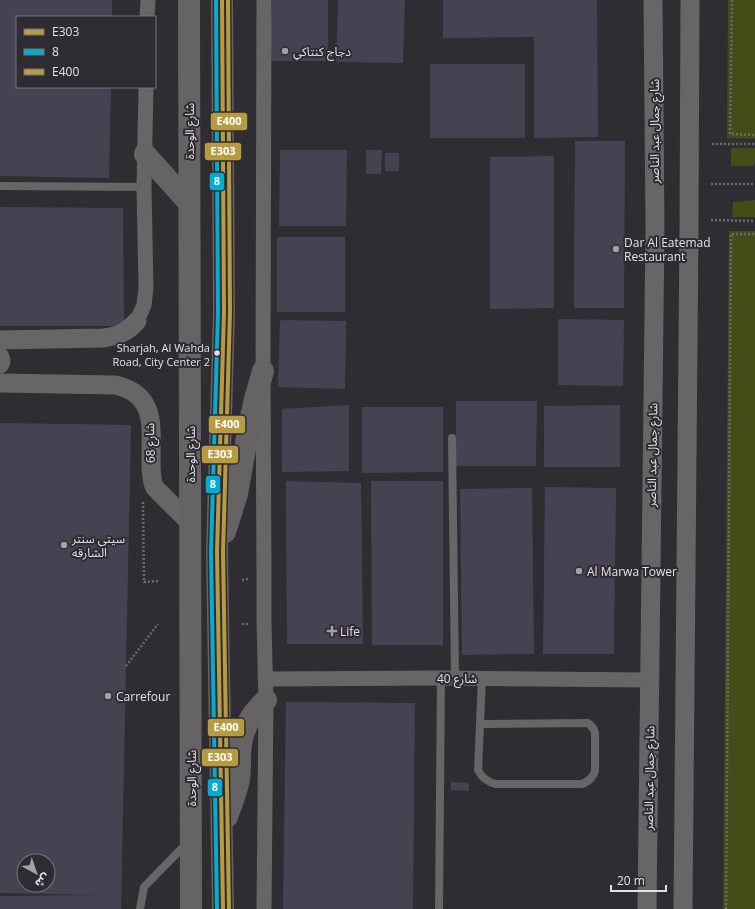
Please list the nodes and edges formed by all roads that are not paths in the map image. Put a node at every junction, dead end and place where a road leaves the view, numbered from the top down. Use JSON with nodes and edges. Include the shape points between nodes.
{"nodes":[{"id":1,"x":148,"y":0,"type":"edge"},
{"id":2,"x":189,"y":0,"type":"edge"},
{"id":3,"x":222,"y":0,"type":"edge"},
{"id":4,"x":264,"y":0,"type":"edge"},
{"id":5,"x":653,"y":0,"type":"edge"},
{"id":6,"x":690,"y":0,"type":"edge"},
{"id":7,"x":148,"y":16,"type":"edge"},
{"id":8,"x":146,"y":88,"type":"edge"},
{"id":9,"x":145,"y":154,"type":"junction"},
{"id":10,"x":0,"y":186,"type":"edge"},
{"id":11,"x":144,"y":187,"type":"junction"},
{"id":12,"x":189,"y":203,"type":"junction"},
{"id":13,"x":136,"y":321,"type":"joint"},
{"id":14,"x":0,"y":340,"type":"edge"},
{"id":15,"x":0,"y":357,"type":"edge"},
{"id":16,"x":0,"y":364,"type":"edge"},
{"id":17,"x":263,"y":372,"type":"junction"},
{"id":18,"x":0,"y":384,"type":"edge"},
{"id":19,"x":452,"y":438,"type":"dead end"},
{"id":20,"x":190,"y":523,"type":"junction"},
{"id":21,"x":217,"y":552,"type":"junction"},
{"id":22,"x":448,"y":678,"type":"junction"},
{"id":23,"x":482,"y":678,"type":"junction"},
{"id":24,"x":650,"y":680,"type":"junction"},
{"id":25,"x":265,"y":690,"type":"junction"},
{"id":26,"x":480,"y":724,"type":"junction"},
{"id":27,"x":223,"y":836,"type":"junction"},
{"id":28,"x":191,"y":839,"type":"junction"},
{"id":29,"x":648,"y":885,"type":"junction"},
{"id":30,"x":140,"y":909,"type":"edge"},
{"id":31,"x":191,"y":909,"type":"edge"},
{"id":32,"x":224,"y":909,"type":"edge"},
{"id":33,"x":264,"y":909,"type":"edge"},
{"id":34,"x":439,"y":909,"type":"edge"},
{"id":35,"x":647,"y":909,"type":"edge"},
{"id":36,"x":660,"y":909,"type":"edge"},
{"id":37,"x":683,"y":909,"type":"edge"}],
"edges":[{"from":1,"to":7,"type":"street"},
{"from":2,"to":12,"type":"highway","name":"شارع الوحدة"},
{"from":3,"to":21,"type":"highway","via":[[224,312]]},
{"from":4,"to":17,"type":"street"},
{"from":5,"to":24,"type":"street","name":"شارع جمال عبد الناصر","via":[[655,229]]},
{"from":6,"to":37,"type":"street"},
{"from":8,"to":9,"type":"street"},
{"from":9,"to":11,"type":"street"},
{"from":9,"to":12,"type":"highway"},
{"from":10,"to":11,"type":"lane"},
{"from":11,"to":13,"type":"street","via":[[146,288],[144,305]]},
{"from":12,"to":20,"type":"highway","name":"شارع الوحدة"},
{"from":13,"to":14,"type":"street","via":[[126,331],[113,337]]},
{"from":15,"to":16,"type":"street"},
{"from":17,"to":21,"type":"highway","via":[[249,426],[237,494]]},
{"from":17,"to":25,"type":"street"},
{"from":18,"to":20,"type":"street","name":"شارع 68","via":[[115,385],[134,392],[143,400],[151,421],[151,474],[155,488]]},
{"from":19,"to":22,"type":"lane"},
{"from":20,"to":28,"type":"highway","name":"شارع الوحدة"},
{"from":21,"to":27,"type":"highway"},
{"from":22,"to":23,"type":"street","name":"شارع 40"},
{"from":22,"to":25,"type":"street","name":"شارع 40"},
{"from":22,"to":34,"type":"lane"},
{"from":23,"to":24,"type":"street","name":"شارع 40"},
{"from":23,"to":26,"type":"lane"},
{"from":24,"to":29,"type":"street","name":"شارع جمال عبد الناصر"},
{"from":25,"to":27,"type":"highway","via":[[243,735],[239,779]]},
{"from":25,"to":33,"type":"street"},
{"from":26,"to":26,"type":"lane","via":[[478,770],[484,780],[490,783],[582,784],[593,775],[595,733],[592,725],[588,723]]},
{"from":27,"to":32,"type":"highway"},
{"from":28,"to":30,"type":"lane","via":[[144,887]]},
{"from":28,"to":31,"type":"highway","name":"شارع الوحدة"},
{"from":29,"to":35,"type":"street","name":"شارع جمال عبد الناصر"},
{"from":29,"to":36,"type":"street","via":[[655,893]]}]}
